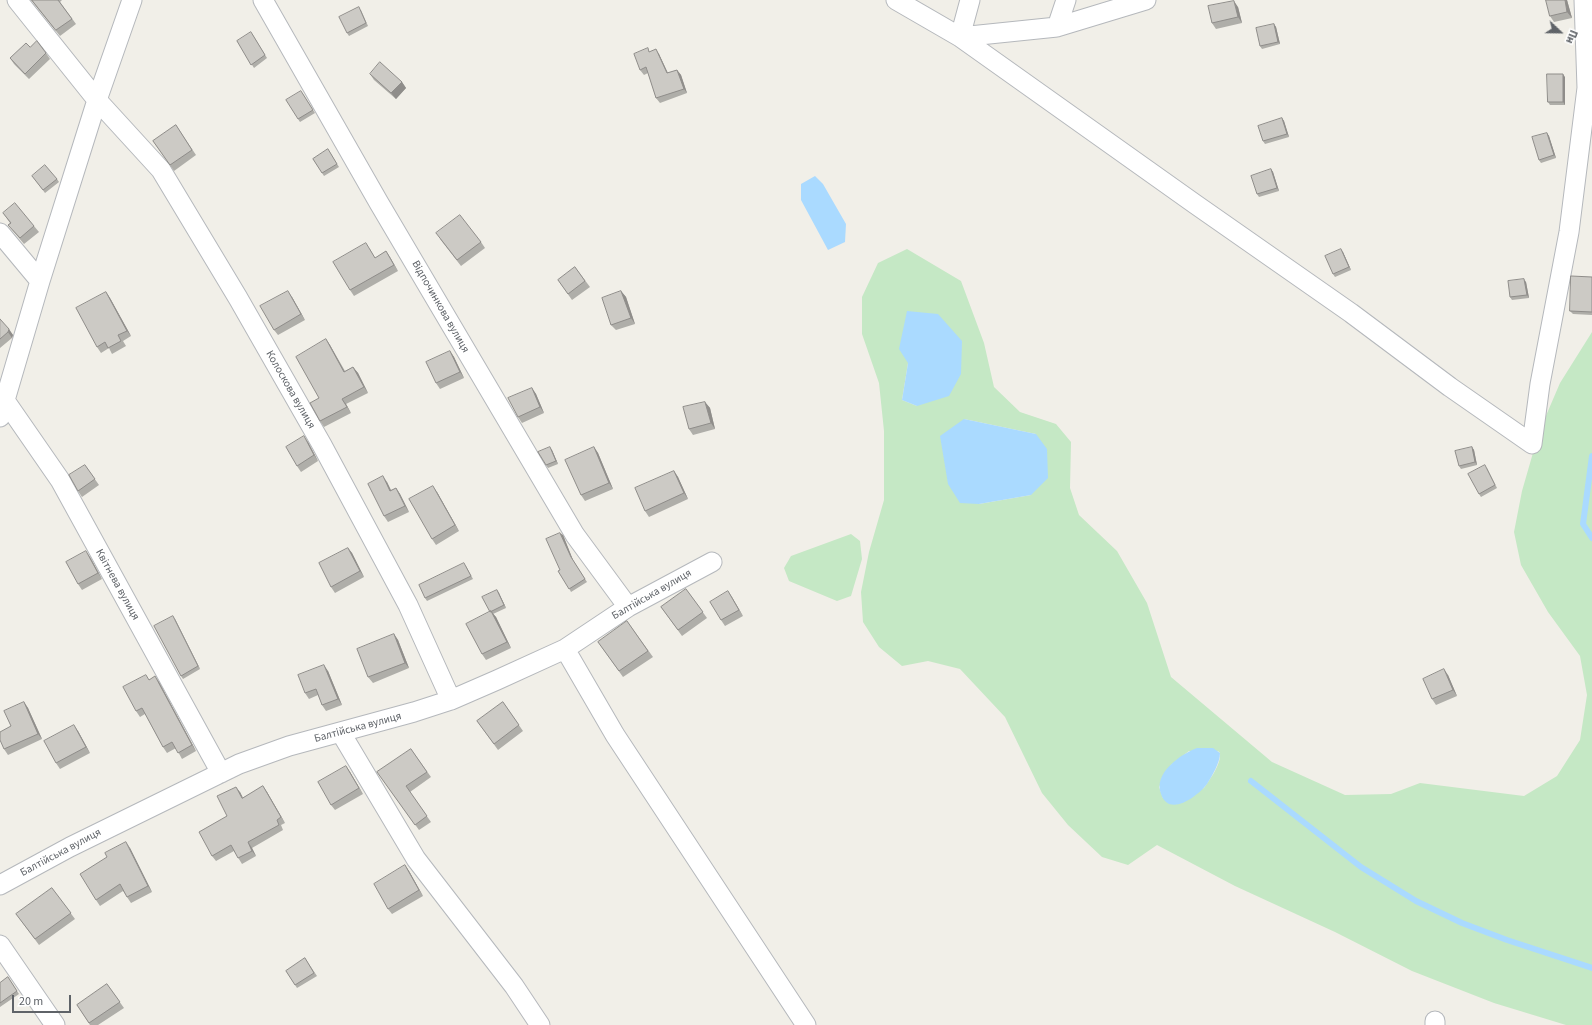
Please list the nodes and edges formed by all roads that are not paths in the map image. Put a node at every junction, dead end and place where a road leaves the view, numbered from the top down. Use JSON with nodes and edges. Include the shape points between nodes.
{"nodes":[{"id":1,"x":17,"y":0,"type":"edge"},
{"id":2,"x":263,"y":0,"type":"edge"},
{"id":3,"x":896,"y":0,"type":"edge"},
{"id":4,"x":970,"y":0,"type":"edge"},
{"id":5,"x":1066,"y":0,"type":"edge"},
{"id":6,"x":1146,"y":0,"type":"edge"},
{"id":7,"x":1584,"y":0,"type":"edge"},
{"id":8,"x":129,"y":2,"type":"edge"},
{"id":9,"x":1058,"y":27,"type":"junction"},
{"id":10,"x":960,"y":37,"type":"junction"},
{"id":11,"x":97,"y":100,"type":"junction"},
{"id":12,"x":0,"y":233,"type":"edge"},
{"id":13,"x":40,"y":282,"type":"junction"},
{"id":14,"x":3,"y":409,"type":"edge"},
{"id":15,"x":712,"y":562,"type":"dead end"},
{"id":16,"x":628,"y":607,"type":"junction"},
{"id":17,"x":564,"y":650,"type":"junction"},
{"id":18,"x":451,"y":700,"type":"junction"},
{"id":19,"x":341,"y":733,"type":"junction"},
{"id":20,"x":221,"y":773,"type":"junction"},
{"id":21,"x":0,"y":886,"type":"edge"},
{"id":22,"x":0,"y":945,"type":"edge"},
{"id":23,"x":55,"y":1025,"type":"edge"},
{"id":24,"x":540,"y":1025,"type":"edge"},
{"id":25,"x":806,"y":1025,"type":"edge"}],
"edges":[{"from":1,"to":11,"type":"street","name":"Колоскова вулиця"},
{"from":2,"to":16,"type":"street","name":"Відпочинкова вулиця","via":[[575,536]]},
{"from":3,"to":10,"type":"street"},
{"from":4,"to":10,"type":"street"},
{"from":5,"to":9,"type":"street"},
{"from":6,"to":9,"type":"street"},
{"from":7,"to":10,"type":"street","via":[[1587,88],[1569,232],[1540,384],[1532,444]]},
{"from":8,"to":11,"type":"street"},
{"from":9,"to":10,"type":"street"},
{"from":11,"to":13,"type":"street"},
{"from":11,"to":18,"type":"street","name":"Колоскова вулиця","via":[[161,170],[238,298],[322,445],[408,605]]},
{"from":12,"to":13,"type":"street"},
{"from":13,"to":14,"type":"street"},
{"from":14,"to":20,"type":"street","name":"Квітнева вулиця","via":[[60,480]]},
{"from":15,"to":16,"type":"street","name":"Балтійська вулиця"},
{"from":16,"to":17,"type":"street","name":"Балтійська вулиця"},
{"from":17,"to":18,"type":"street","name":"Балтійська вулиця"},
{"from":17,"to":25,"type":"street","via":[[615,735]]},
{"from":18,"to":19,"type":"street","name":"Балтійська вулиця"},
{"from":19,"to":20,"type":"street","name":"Балтійська вулиця","via":[[289,746]]},
{"from":19,"to":24,"type":"street","via":[[416,859],[514,986]]},
{"from":20,"to":21,"type":"street","name":"Балтійська вулиця","via":[[70,847]]},
{"from":22,"to":23,"type":"street"}]}
